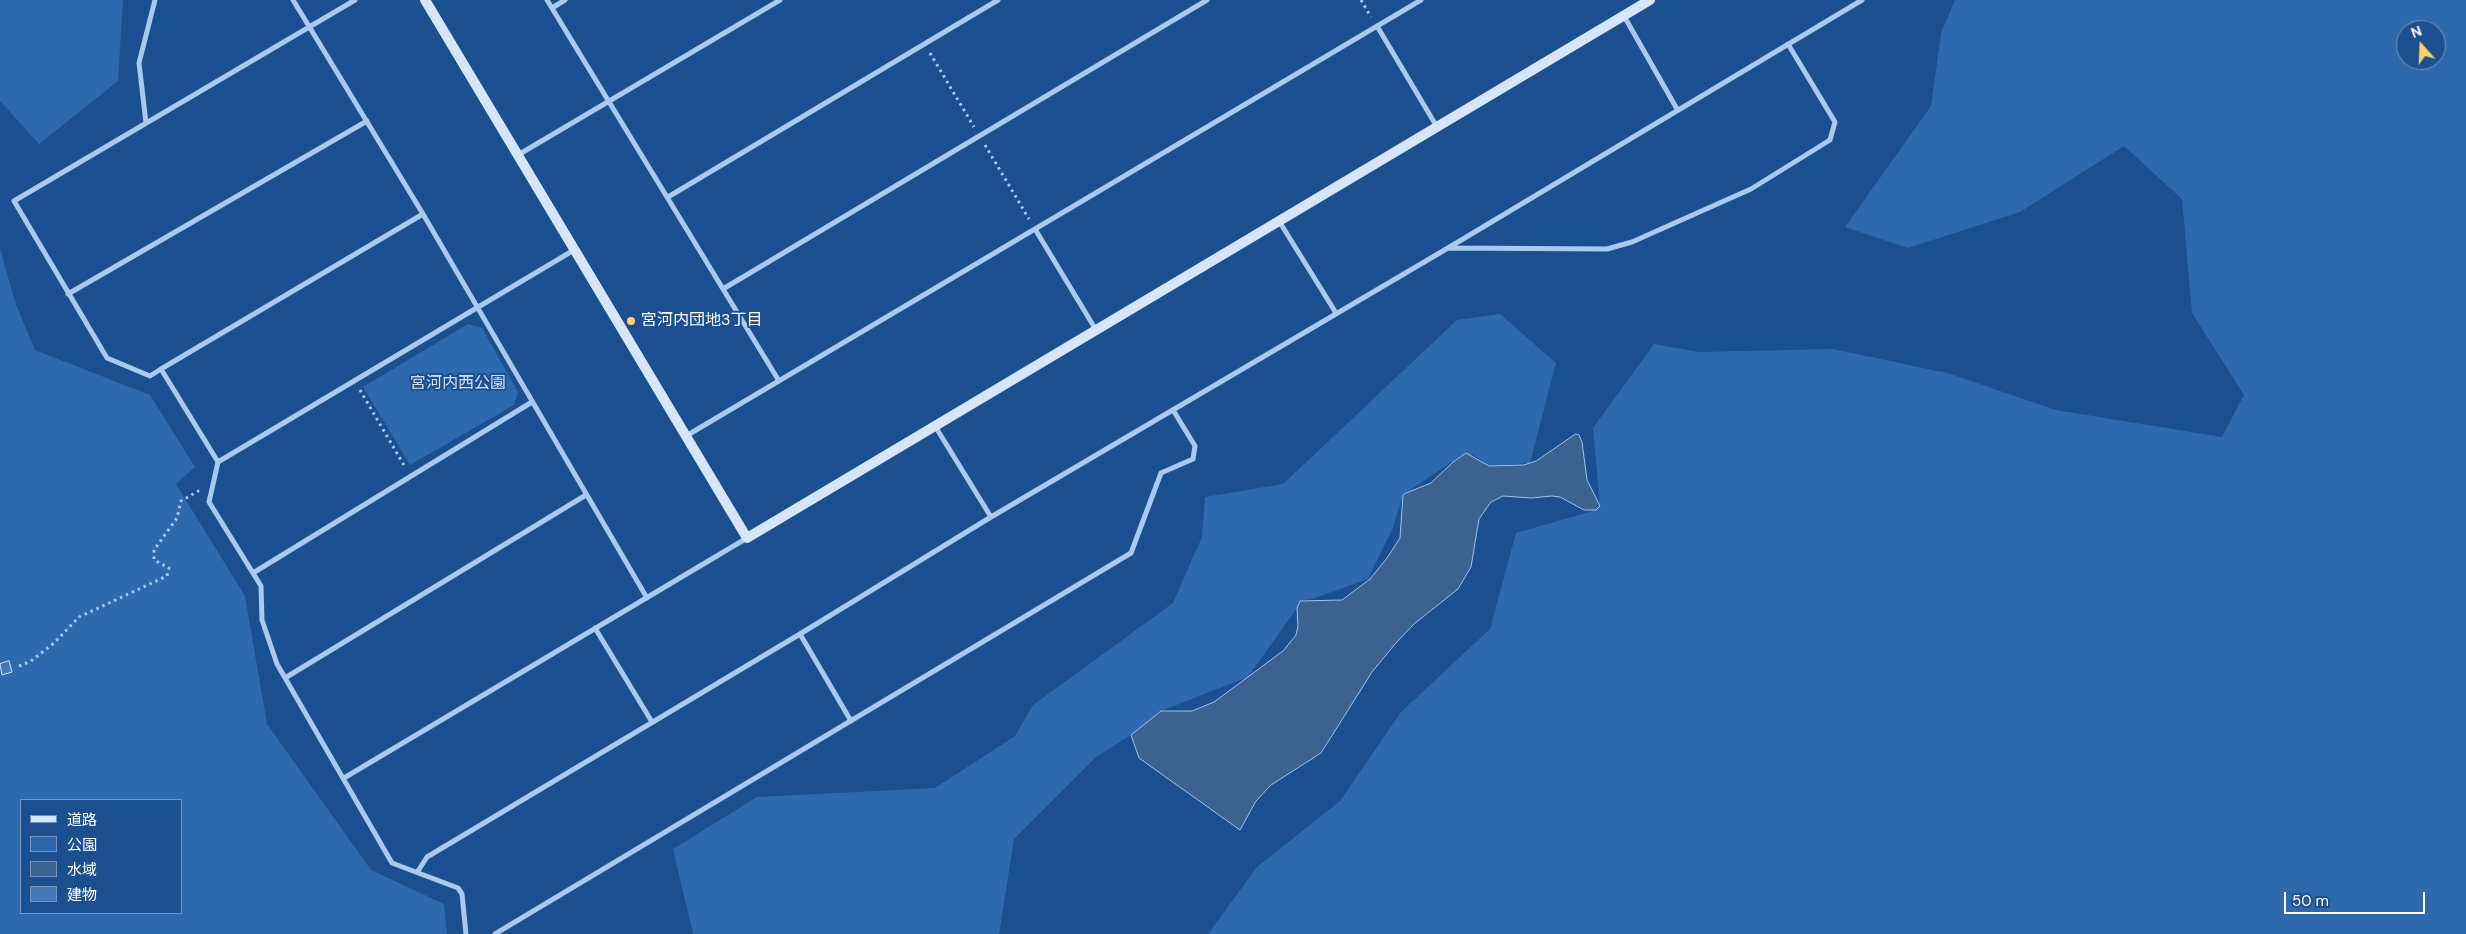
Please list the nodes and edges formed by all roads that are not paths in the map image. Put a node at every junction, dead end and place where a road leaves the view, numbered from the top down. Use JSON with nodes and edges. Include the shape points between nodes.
{"nodes":[{"id":1,"x":155,"y":0,"type":"edge"},
{"id":2,"x":293,"y":0,"type":"edge"},
{"id":3,"x":355,"y":0,"type":"edge"},
{"id":4,"x":425,"y":0,"type":"edge"},
{"id":5,"x":547,"y":0,"type":"edge"},
{"id":6,"x":564,"y":0,"type":"edge"},
{"id":7,"x":780,"y":0,"type":"edge"},
{"id":8,"x":998,"y":0,"type":"edge"},
{"id":9,"x":1207,"y":0,"type":"edge"},
{"id":10,"x":1421,"y":0,"type":"edge"},
{"id":11,"x":1650,"y":0,"type":"edge"},
{"id":12,"x":1862,"y":0,"type":"edge"},
{"id":13,"x":552,"y":8,"type":"junction"},
{"id":14,"x":1623,"y":16,"type":"junction"},
{"id":15,"x":309,"y":26,"type":"junction"},
{"id":16,"x":1377,"y":26,"type":"junction"},
{"id":17,"x":1788,"y":44,"type":"junction"},
{"id":18,"x":609,"y":102,"type":"junction"},
{"id":19,"x":1677,"y":109,"type":"junction"},
{"id":20,"x":367,"y":121,"type":"junction"},
{"id":21,"x":146,"y":123,"type":"junction"},
{"id":22,"x":1437,"y":127,"type":"junction"},
{"id":23,"x":518,"y":156,"type":"junction"},
{"id":24,"x":668,"y":198,"type":"junction"},
{"id":25,"x":423,"y":214,"type":"junction"},
{"id":26,"x":1279,"y":221,"type":"junction"},
{"id":27,"x":1035,"y":229,"type":"junction"},
{"id":28,"x":1448,"y":248,"type":"junction"},
{"id":29,"x":574,"y":250,"type":"junction"},
{"id":30,"x":723,"y":289,"type":"junction"},
{"id":31,"x":68,"y":294,"type":"junction"},
{"id":32,"x":476,"y":308,"type":"junction"},
{"id":33,"x":1336,"y":313,"type":"junction"},
{"id":34,"x":1096,"y":330,"type":"junction"},
{"id":35,"x":161,"y":369,"type":"junction"},
{"id":36,"x":779,"y":381,"type":"junction"},
{"id":37,"x":532,"y":402,"type":"junction"},
{"id":38,"x":1172,"y":410,"type":"junction"},
{"id":39,"x":935,"y":426,"type":"junction"},
{"id":40,"x":686,"y":436,"type":"junction"},
{"id":41,"x":218,"y":462,"type":"junction"},
{"id":42,"x":586,"y":495,"type":"junction"},
{"id":43,"x":991,"y":517,"type":"junction"},
{"id":44,"x":747,"y":538,"type":"junction"},
{"id":45,"x":252,"y":573,"type":"junction"},
{"id":46,"x":647,"y":598,"type":"junction"},
{"id":47,"x":595,"y":628,"type":"junction"},
{"id":48,"x":800,"y":634,"type":"junction"},
{"id":49,"x":285,"y":678,"type":"junction"},
{"id":50,"x":851,"y":721,"type":"junction"},
{"id":51,"x":652,"y":722,"type":"junction"},
{"id":52,"x":344,"y":778,"type":"junction"},
{"id":53,"x":418,"y":871,"type":"junction"},
{"id":54,"x":466,"y":934,"type":"edge"},
{"id":55,"x":495,"y":934,"type":"edge"}],
"edges":[{"from":1,"to":21,"type":"street","via":[[139,63]]},
{"from":2,"to":15,"type":"street"},
{"from":3,"to":15,"type":"street"},
{"from":4,"to":23,"type":"street"},
{"from":5,"to":13,"type":"street"},
{"from":6,"to":13,"type":"street"},
{"from":7,"to":18,"type":"street"},
{"from":8,"to":24,"type":"street"},
{"from":9,"to":30,"type":"street"},
{"from":10,"to":16,"type":"street"},
{"from":11,"to":14,"type":"street"},
{"from":12,"to":17,"type":"street"},
{"from":13,"to":18,"type":"street"},
{"from":14,"to":19,"type":"street"},
{"from":14,"to":22,"type":"street"},
{"from":15,"to":20,"type":"street"},
{"from":15,"to":21,"type":"street"},
{"from":16,"to":22,"type":"street"},
{"from":16,"to":27,"type":"street"},
{"from":17,"to":19,"type":"street"},
{"from":17,"to":28,"type":"street","via":[[1835,122],[1830,140],[1751,189],[1632,242],[1606,249]]},
{"from":18,"to":23,"type":"street"},
{"from":18,"to":24,"type":"street"},
{"from":19,"to":28,"type":"street"},
{"from":20,"to":25,"type":"street"},
{"from":20,"to":31,"type":"street"},
{"from":21,"to":31,"type":"street","via":[[14,202]]},
{"from":22,"to":26,"type":"street"},
{"from":23,"to":29,"type":"street"},
{"from":24,"to":30,"type":"street"},
{"from":25,"to":32,"type":"street"},
{"from":25,"to":35,"type":"street"},
{"from":26,"to":33,"type":"street"},
{"from":26,"to":34,"type":"street"},
{"from":27,"to":34,"type":"street"},
{"from":27,"to":36,"type":"street"},
{"from":28,"to":33,"type":"street"},
{"from":29,"to":32,"type":"street"},
{"from":29,"to":40,"type":"street"},
{"from":30,"to":36,"type":"street"},
{"from":31,"to":35,"type":"street","via":[[107,358],[150,376]]},
{"from":32,"to":37,"type":"street"},
{"from":32,"to":41,"type":"street"},
{"from":33,"to":38,"type":"street"},
{"from":34,"to":39,"type":"street"},
{"from":35,"to":41,"type":"street"},
{"from":36,"to":40,"type":"street"},
{"from":37,"to":42,"type":"street"},
{"from":37,"to":45,"type":"street"},
{"from":38,"to":43,"type":"street"},
{"from":38,"to":50,"type":"street","via":[[1195,446],[1193,459],[1161,472],[1131,553]]},
{"from":39,"to":43,"type":"street"},
{"from":39,"to":44,"type":"street"},
{"from":40,"to":44,"type":"street"},
{"from":41,"to":45,"type":"street","via":[[209,502]]},
{"from":42,"to":46,"type":"street"},
{"from":42,"to":49,"type":"street"},
{"from":43,"to":48,"type":"street"},
{"from":44,"to":46,"type":"street"},
{"from":45,"to":49,"type":"street","via":[[262,586],[262,620]]},
{"from":46,"to":47,"type":"street"},
{"from":47,"to":51,"type":"street"},
{"from":47,"to":52,"type":"street"},
{"from":48,"to":50,"type":"street"},
{"from":48,"to":51,"type":"street"},
{"from":49,"to":52,"type":"street"},
{"from":50,"to":55,"type":"street"},
{"from":51,"to":53,"type":"street","via":[[427,857]]},
{"from":52,"to":53,"type":"street","via":[[392,863]]},
{"from":53,"to":54,"type":"street","via":[[458,888],[462,894]]}]}
